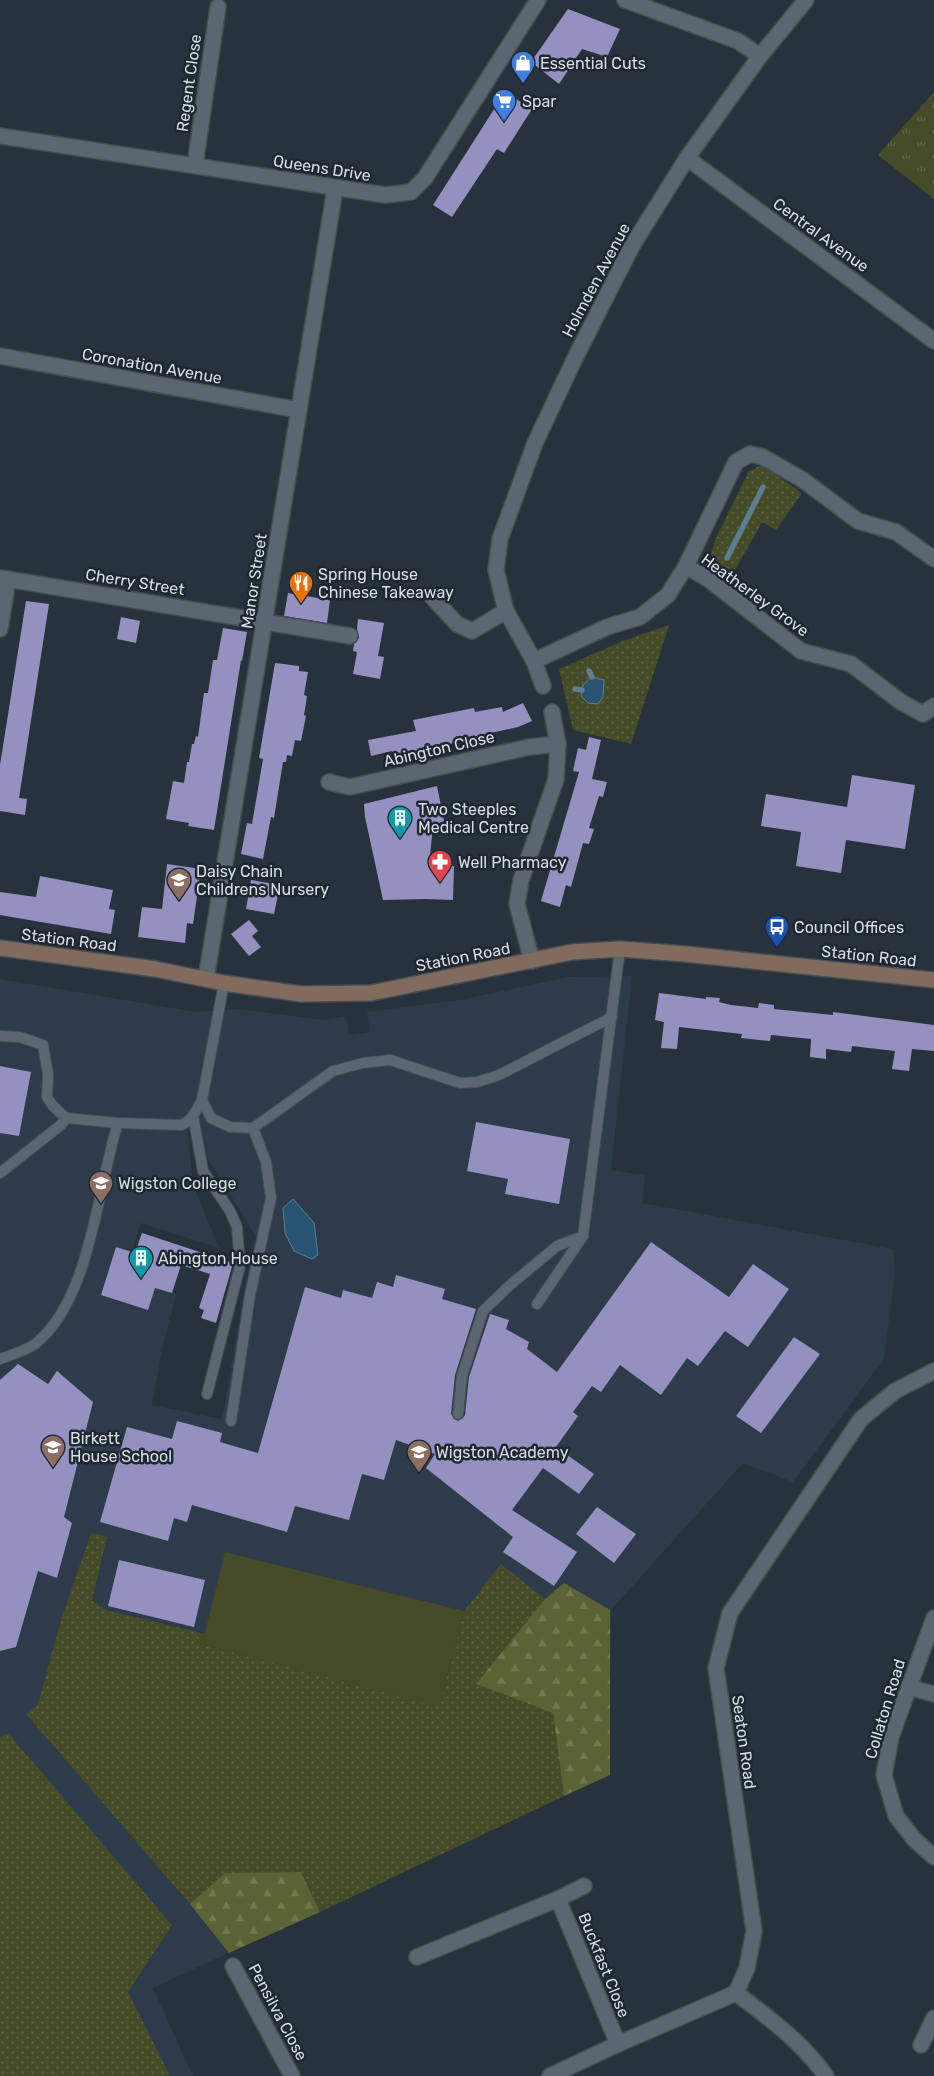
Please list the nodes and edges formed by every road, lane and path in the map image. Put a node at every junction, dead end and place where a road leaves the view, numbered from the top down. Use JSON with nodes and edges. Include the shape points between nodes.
{"nodes":[{"id":1,"x":538,"y":0,"type":"edge"},
{"id":2,"x":625,"y":0,"type":"edge"},
{"id":3,"x":806,"y":0,"type":"edge"},
{"id":4,"x":218,"y":7,"type":"dead end"},
{"id":5,"x":760,"y":56,"type":"junction"},
{"id":6,"x":0,"y":136,"type":"edge"},
{"id":7,"x":687,"y":158,"type":"junction"},
{"id":8,"x":195,"y":165,"type":"junction"},
{"id":9,"x":335,"y":189,"type":"junction"},
{"id":10,"x":934,"y":341,"type":"edge"},
{"id":11,"x":0,"y":356,"type":"edge"},
{"id":12,"x":298,"y":410,"type":"junction"},
{"id":13,"x":934,"y":560,"type":"edge"},
{"id":14,"x":686,"y":566,"type":"junction"},
{"id":15,"x":4,"y":578,"type":"edge"},
{"id":16,"x":433,"y":598,"type":"dead end"},
{"id":17,"x":506,"y":611,"type":"junction"},
{"id":18,"x":265,"y":621,"type":"junction"},
{"id":19,"x":0,"y":629,"type":"edge"},
{"id":20,"x":350,"y":636,"type":"dead end"},
{"id":21,"x":534,"y":661,"type":"junction"},
{"id":22,"x":543,"y":686,"type":"dead end"},
{"id":23,"x":934,"y":706,"type":"edge"},
{"id":24,"x":552,"y":712,"type":"dead end"},
{"id":25,"x":558,"y":744,"type":"junction"},
{"id":26,"x":329,"y":782,"type":"dead end"},
{"id":27,"x":0,"y":948,"type":"edge"},
{"id":28,"x":620,"y":949,"type":"junction"},
{"id":29,"x":532,"y":961,"type":"junction"},
{"id":30,"x":206,"y":979,"type":"junction"},
{"id":31,"x":934,"y":980,"type":"edge"},
{"id":32,"x":224,"y":983,"type":"junction"},
{"id":33,"x":612,"y":1017,"type":"junction"},
{"id":34,"x":0,"y":1036,"type":"edge"},
{"id":35,"x":202,"y":1100,"type":"junction"},
{"id":36,"x":193,"y":1116,"type":"junction"},
{"id":37,"x":66,"y":1118,"type":"junction"},
{"id":38,"x":118,"y":1123,"type":"junction"},
{"id":39,"x":253,"y":1128,"type":"junction"},
{"id":40,"x":0,"y":1173,"type":"edge"},
{"id":41,"x":584,"y":1236,"type":"junction"},
{"id":42,"x":537,"y":1304,"type":"dead end"},
{"id":43,"x":0,"y":1359,"type":"edge"},
{"id":44,"x":934,"y":1371,"type":"edge"},
{"id":45,"x":207,"y":1394,"type":"dead end"},
{"id":46,"x":458,"y":1414,"type":"dead end"},
{"id":47,"x":231,"y":1421,"type":"dead end"},
{"id":48,"x":934,"y":1618,"type":"edge"},
{"id":49,"x":908,"y":1687,"type":"junction"},
{"id":50,"x":934,"y":1694,"type":"edge"},
{"id":51,"x":934,"y":1857,"type":"edge"},
{"id":52,"x":584,"y":1886,"type":"dead end"},
{"id":53,"x":558,"y":1899,"type":"junction"},
{"id":54,"x":417,"y":1957,"type":"dead end"},
{"id":55,"x":233,"y":1964,"type":"dead end"},
{"id":56,"x":736,"y":1994,"type":"junction"},
{"id":57,"x":934,"y":2018,"type":"edge"},
{"id":58,"x":618,"y":2044,"type":"junction"},
{"id":59,"x":921,"y":2045,"type":"dead end"},
{"id":60,"x":292,"y":2076,"type":"edge"},
{"id":61,"x":550,"y":2076,"type":"edge"},
{"id":62,"x":826,"y":2076,"type":"edge"}],
"edges":[{"from":1,"to":9,"type":"street","name":"Queens Drive","via":[[425,178],[411,192],[385,195]]},
{"from":2,"to":5,"type":"street","via":[[738,41]]},
{"from":3,"to":5,"type":"street","name":"Holmden Avenue"},
{"from":4,"to":8,"type":"street","name":"Regent Close"},
{"from":5,"to":7,"type":"street","name":"Holmden Avenue"},
{"from":6,"to":8,"type":"street","name":"Queens Drive"},
{"from":7,"to":10,"type":"street","name":"Central Avenue"},
{"from":7,"to":17,"type":"street","name":"Holmden Avenue","via":[[632,246],[535,443],[500,539],[496,570]]},
{"from":8,"to":9,"type":"street","name":"Queens Drive"},
{"from":9,"to":12,"type":"street","name":"Manor Street"},
{"from":11,"to":12,"type":"street","name":"Coronation Avenue"},
{"from":12,"to":18,"type":"street","name":"Manor Street"},
{"from":13,"to":14,"type":"street","name":"Heatherley Grove","via":[[896,532],[858,521],[803,480],[763,457],[750,454],[736,462]]},
{"from":14,"to":21,"type":"street","name":"Heatherley Grove","via":[[668,594],[640,617]]},
{"from":14,"to":23,"type":"street","name":"Heatherley Grove","via":[[801,650],[851,664],[901,702],[923,714]]},
{"from":15,"to":18,"type":"street","name":"Cherry Street"},
{"from":15,"to":19,"type":"street"},
{"from":16,"to":17,"type":"street","via":[[457,624],[472,631]]},
{"from":17,"to":21,"type":"street","name":"Holmden Avenue"},
{"from":18,"to":20,"type":"street","name":"Cherry Street"},
{"from":18,"to":30,"type":"street","name":"Manor Street"},
{"from":21,"to":22,"type":"street","name":"Holmden Avenue"},
{"from":24,"to":25,"type":"street"},
{"from":25,"to":26,"type":"street","name":"Abington Close","via":[[529,747],[350,787]]},
{"from":25,"to":29,"type":"street","via":[[556,779],[521,880],[517,904]]},
{"from":27,"to":30,"type":"main road","name":"Station Road"},
{"from":28,"to":29,"type":"main road","name":"Station Road","via":[[572,952]]},
{"from":28,"to":31,"type":"main road","name":"Station Road"},
{"from":28,"to":33,"type":"lane"},
{"from":29,"to":32,"type":"main road","name":"Station Road","via":[[371,993],[301,994]]},
{"from":30,"to":32,"type":"main road","name":"Station Road"},
{"from":32,"to":35,"type":"lane"},
{"from":33,"to":39,"type":"lane","via":[[499,1075],[477,1082],[460,1083],[390,1060],[333,1071]]},
{"from":33,"to":41,"type":"lane"},
{"from":34,"to":37,"type":"lane","via":[[20,1037],[43,1045],[48,1074],[47,1097]]},
{"from":35,"to":36,"type":"lane"},
{"from":35,"to":39,"type":"lane","via":[[211,1118],[230,1127]]},
{"from":36,"to":38,"type":"lane","via":[[181,1124]]},
{"from":36,"to":45,"type":"lane","via":[[203,1171],[230,1211],[236,1226],[240,1266]]},
{"from":37,"to":38,"type":"lane"},
{"from":37,"to":40,"type":"lane","via":[[62,1125]]},
{"from":38,"to":43,"type":"lane","via":[[85,1257],[69,1298],[54,1324],[34,1344]]},
{"from":39,"to":47,"type":"lane","via":[[266,1162],[271,1198],[250,1295]]},
{"from":41,"to":42,"type":"lane"},
{"from":41,"to":46,"type":"lane","via":[[557,1246],[483,1311],[462,1376]]},
{"from":44,"to":56,"type":"street","name":"Seaton Road","via":[[895,1391],[861,1419],[730,1613],[716,1668],[754,1930],[747,1968]]},
{"from":48,"to":49,"type":"street","name":"Collaton Road"},
{"from":49,"to":50,"type":"street"},
{"from":49,"to":51,"type":"street","name":"Collaton Road","via":[[891,1737],[884,1775],[896,1816]]},
{"from":52,"to":53,"type":"street","name":"Buckfast Close"},
{"from":53,"to":54,"type":"street","name":"Buckfast Close"},
{"from":53,"to":58,"type":"street","name":"Buckfast Close"},
{"from":55,"to":60,"type":"street","name":"Pensilva Close"},
{"from":56,"to":58,"type":"street"},
{"from":56,"to":62,"type":"street","via":[[776,2023],[814,2058]]},
{"from":57,"to":59,"type":"street"},
{"from":58,"to":61,"type":"street"}]}
